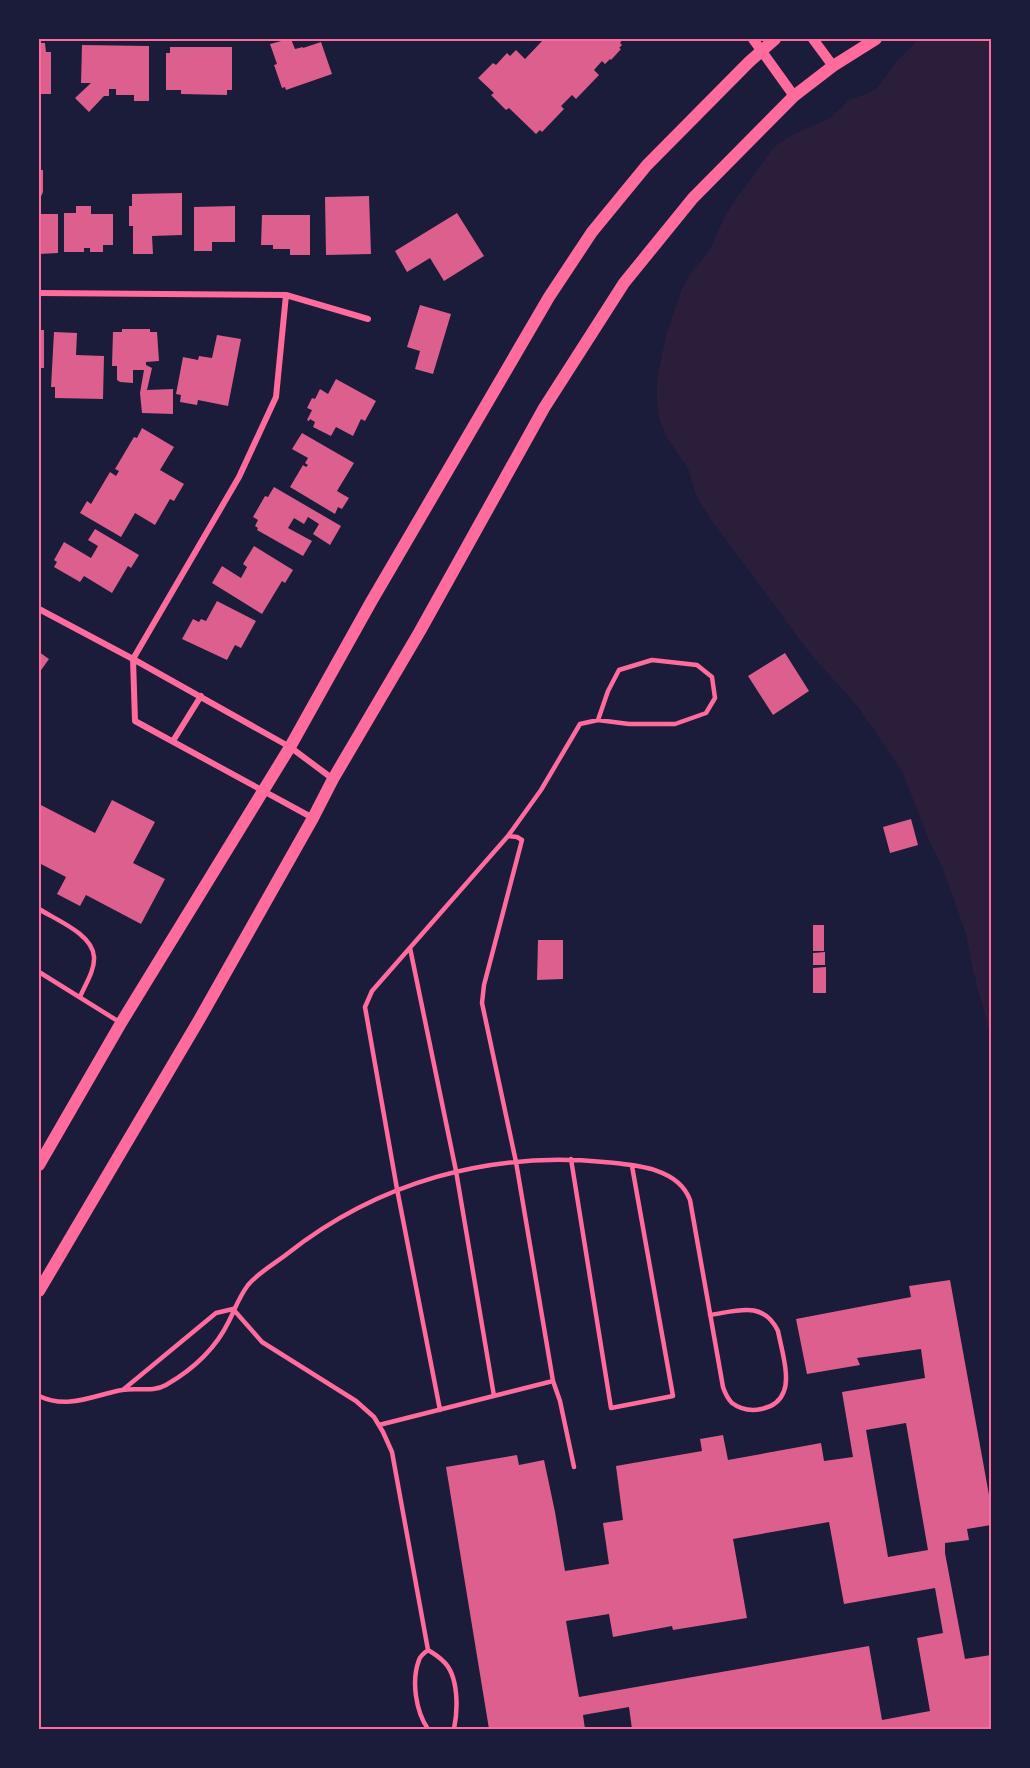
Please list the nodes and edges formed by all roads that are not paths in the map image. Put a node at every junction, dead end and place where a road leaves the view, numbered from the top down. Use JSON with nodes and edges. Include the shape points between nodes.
{"nodes":[{"id":1,"x":753,"y":39,"type":"edge"},
{"id":2,"x":775,"y":39,"type":"edge"},
{"id":3,"x":813,"y":39,"type":"edge"},
{"id":4,"x":876,"y":39,"type":"edge"},
{"id":5,"x":761,"y":50,"type":"junction"},
{"id":6,"x":833,"y":66,"type":"junction"},
{"id":7,"x":794,"y":96,"type":"junction"},
{"id":8,"x":39,"y":293,"type":"edge"},
{"id":9,"x":286,"y":295,"type":"junction"},
{"id":10,"x":368,"y":319,"type":"dead end"},
{"id":11,"x":39,"y":609,"type":"edge"},
{"id":12,"x":133,"y":658,"type":"junction"},
{"id":13,"x":201,"y":696,"type":"junction"},
{"id":14,"x":598,"y":720,"type":"junction"},
{"id":15,"x":173,"y":741,"type":"junction"},
{"id":16,"x":290,"y":747,"type":"junction"},
{"id":17,"x":333,"y":779,"type":"junction"},
{"id":18,"x":264,"y":791,"type":"junction"},
{"id":19,"x":313,"y":818,"type":"junction"},
{"id":20,"x":508,"y":836,"type":"junction"},
{"id":21,"x":39,"y":909,"type":"edge"},
{"id":22,"x":410,"y":948,"type":"junction"},
{"id":23,"x":39,"y":972,"type":"edge"},
{"id":24,"x":80,"y":997,"type":"junction"},
{"id":25,"x":121,"y":1023,"type":"junction"},
{"id":26,"x":51,"y":1143,"type":"junction"},
{"id":27,"x":39,"y":1154,"type":"edge"},
{"id":28,"x":571,"y":1159,"type":"junction"},
{"id":29,"x":516,"y":1162,"type":"junction"},
{"id":30,"x":39,"y":1165,"type":"edge"},
{"id":31,"x":632,"y":1166,"type":"junction"},
{"id":32,"x":456,"y":1171,"type":"junction"},
{"id":33,"x":397,"y":1189,"type":"junction"},
{"id":34,"x":39,"y":1291,"type":"edge"},
{"id":35,"x":233,"y":1309,"type":"junction"},
{"id":36,"x":710,"y":1315,"type":"junction"},
{"id":37,"x":553,"y":1381,"type":"junction"},
{"id":38,"x":124,"y":1389,"type":"junction"},
{"id":39,"x":39,"y":1396,"type":"edge"},
{"id":40,"x":494,"y":1396,"type":"junction"},
{"id":41,"x":440,"y":1410,"type":"junction"},
{"id":42,"x":379,"y":1425,"type":"junction"},
{"id":43,"x":574,"y":1467,"type":"dead end"},
{"id":44,"x":428,"y":1650,"type":"junction"},
{"id":45,"x":428,"y":1729,"type":"edge"},
{"id":46,"x":454,"y":1729,"type":"edge"}],
"edges":[{"from":1,"to":5,"type":"street"},
{"from":2,"to":5,"type":"main road"},
{"from":3,"to":6,"type":"street"},
{"from":4,"to":6,"type":"main road"},
{"from":5,"to":7,"type":"street"},
{"from":5,"to":16,"type":"main road","via":[[647,165],[592,232],[549,297],[376,591]]},
{"from":6,"to":7,"type":"main road"},
{"from":7,"to":17,"type":"main road","via":[[693,198],[624,283],[544,408]]},
{"from":8,"to":9,"type":"street"},
{"from":9,"to":10,"type":"street"},
{"from":9,"to":12,"type":"street","via":[[276,397],[239,477]]},
{"from":11,"to":12,"type":"street"},
{"from":12,"to":13,"type":"street"},
{"from":12,"to":15,"type":"street","via":[[135,721]]},
{"from":13,"to":15,"type":"street"},
{"from":13,"to":16,"type":"street"},
{"from":14,"to":14,"type":"lane","via":[[675,724],[706,713],[715,698],[712,677],[697,665],[652,660],[619,670]]},
{"from":14,"to":20,"type":"lane","via":[[580,724]]},
{"from":15,"to":18,"type":"street"},
{"from":16,"to":17,"type":"street"},
{"from":16,"to":18,"type":"main road"},
{"from":17,"to":19,"type":"main road"},
{"from":18,"to":19,"type":"street"},
{"from":18,"to":25,"type":"main road"},
{"from":19,"to":34,"type":"main road"},
{"from":20,"to":22,"type":"lane"},
{"from":20,"to":29,"type":"lane","via":[[522,840],[482,1003]]},
{"from":21,"to":24,"type":"lane","via":[[90,942],[94,957]]},
{"from":22,"to":32,"type":"lane"},
{"from":22,"to":33,"type":"lane","via":[[372,992],[365,1007]]},
{"from":23,"to":24,"type":"lane"},
{"from":24,"to":25,"type":"lane"},
{"from":25,"to":26,"type":"main road"},
{"from":26,"to":27,"type":"main road"},
{"from":26,"to":30,"type":"main road"},
{"from":28,"to":29,"type":"lane"},
{"from":28,"to":31,"type":"lane"},
{"from":28,"to":31,"type":"lane","via":[[610,1408],[673,1396]]},
{"from":29,"to":32,"type":"lane"},
{"from":29,"to":37,"type":"lane"},
{"from":31,"to":36,"type":"lane","via":[[670,1176],[688,1194]]},
{"from":32,"to":33,"type":"lane"},
{"from":32,"to":40,"type":"lane"},
{"from":33,"to":35,"type":"lane","via":[[344,1215],[301,1243],[249,1284]]},
{"from":33,"to":41,"type":"lane"},
{"from":35,"to":38,"type":"lane","via":[[216,1314]]},
{"from":35,"to":38,"type":"lane","via":[[212,1347],[185,1373],[153,1390]]},
{"from":35,"to":42,"type":"lane","via":[[262,1342],[356,1401]]},
{"from":36,"to":36,"type":"lane","via":[[727,1396],[748,1410],[775,1403],[782,1396],[786,1379],[775,1324],[768,1316],[748,1309]]},
{"from":37,"to":40,"type":"lane"},
{"from":37,"to":43,"type":"lane"},
{"from":38,"to":39,"type":"lane","via":[[77,1401],[50,1401]]},
{"from":40,"to":41,"type":"lane"},
{"from":41,"to":42,"type":"lane"},
{"from":42,"to":44,"type":"lane","via":[[392,1452]]},
{"from":44,"to":45,"type":"lane","via":[[419,1658],[415,1677],[421,1719]]},
{"from":44,"to":46,"type":"lane","via":[[445,1662],[455,1684],[458,1713]]}]}
